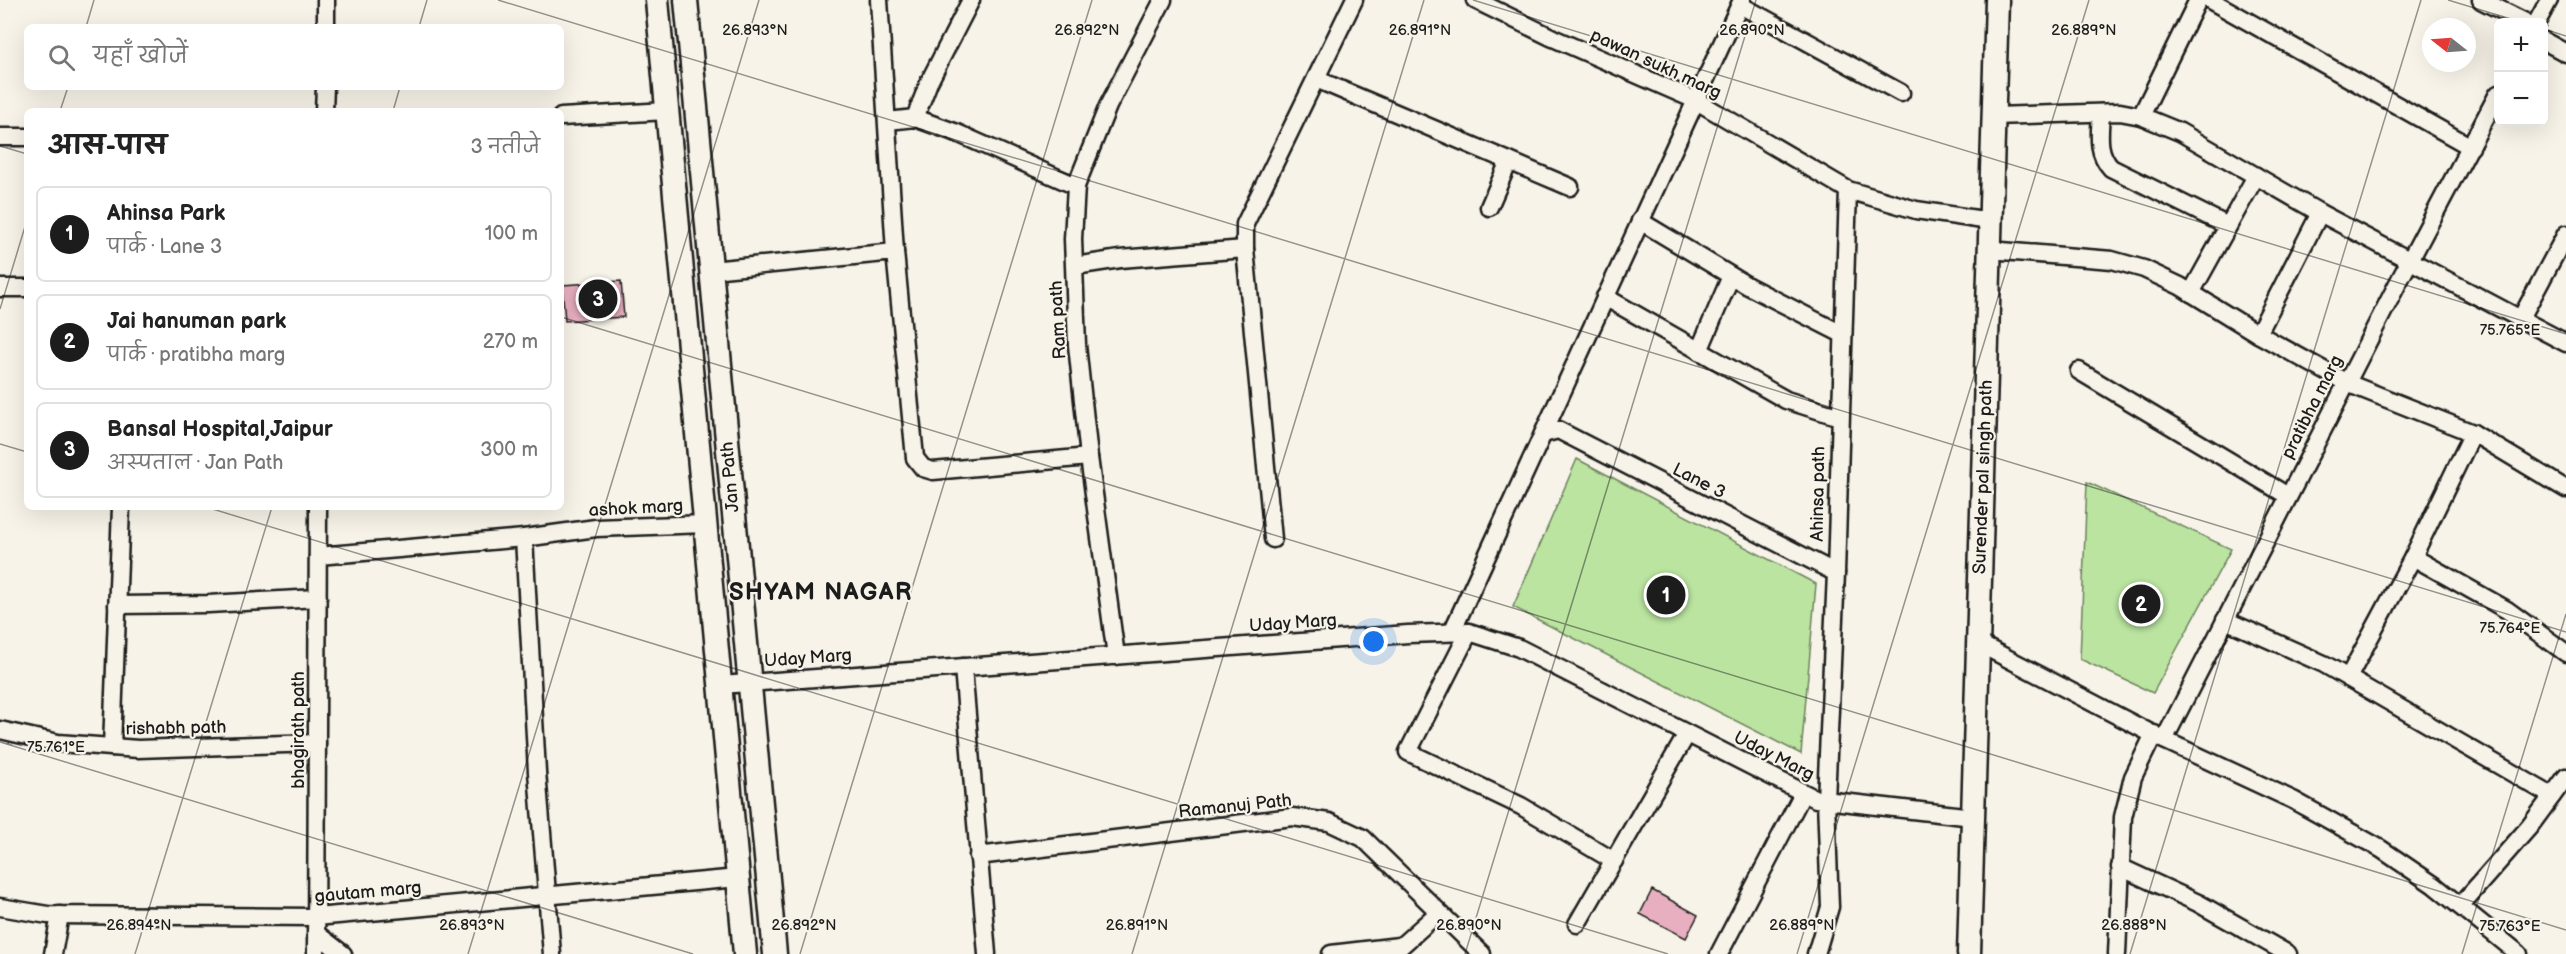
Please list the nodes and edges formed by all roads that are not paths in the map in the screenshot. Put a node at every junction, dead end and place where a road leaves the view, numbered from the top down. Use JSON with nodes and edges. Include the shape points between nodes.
{"nodes":[{"id":1,"x":326,"y":0,"type":"edge"},
{"id":2,"x":657,"y":0,"type":"edge"},
{"id":3,"x":686,"y":0,"type":"edge"},
{"id":4,"x":879,"y":0,"type":"edge"},
{"id":5,"x":971,"y":0,"type":"edge"},
{"id":6,"x":1163,"y":0,"type":"edge"},
{"id":7,"x":1354,"y":0,"type":"edge"},
{"id":8,"x":1475,"y":0,"type":"edge"},
{"id":9,"x":1997,"y":0,"type":"edge"},
{"id":10,"x":2198,"y":0,"type":"edge"},
{"id":11,"x":2210,"y":0,"type":"edge"},
{"id":12,"x":2481,"y":0,"type":"edge"},
{"id":13,"x":2548,"y":0,"type":"edge"},
{"id":14,"x":1741,"y":2,"type":"edge"},
{"id":15,"x":2517,"y":18,"type":"edge"},
{"id":16,"x":2538,"y":18,"type":"edge"},
{"id":17,"x":326,"y":24,"type":"edge"},
{"id":18,"x":2548,"y":43,"type":"edge"},
{"id":19,"x":2566,"y":53,"type":"edge"},
{"id":20,"x":1316,"y":79,"type":"junction"},
{"id":21,"x":325,"y":90,"type":"edge"},
{"id":22,"x":1901,"y":93,"type":"dead end"},
{"id":23,"x":1695,"y":99,"type":"junction"},
{"id":24,"x":2494,"y":103,"type":"edge"},
{"id":25,"x":324,"y":108,"type":"edge"},
{"id":26,"x":667,"y":111,"type":"junction"},
{"id":27,"x":2101,"y":113,"type":"junction"},
{"id":28,"x":1994,"y":116,"type":"junction"},
{"id":29,"x":2141,"y":116,"type":"junction"},
{"id":30,"x":564,"y":117,"type":"edge"},
{"id":31,"x":915,"y":118,"type":"junction"},
{"id":32,"x":888,"y":121,"type":"junction"},
{"id":33,"x":0,"y":137,"type":"edge"},
{"id":34,"x":24,"y":137,"type":"edge"},
{"id":35,"x":2471,"y":147,"type":"junction"},
{"id":36,"x":1509,"y":161,"type":"junction"},
{"id":37,"x":2256,"y":176,"type":"junction"},
{"id":38,"x":1076,"y":186,"type":"junction"},
{"id":39,"x":1570,"y":187,"type":"dead end"},
{"id":40,"x":1848,"y":190,"type":"junction"},
{"id":41,"x":1489,"y":207,"type":"dead end"},
{"id":42,"x":2320,"y":213,"type":"junction"},
{"id":43,"x":1640,"y":221,"type":"junction"},
{"id":44,"x":1990,"y":221,"type":"junction"},
{"id":45,"x":2228,"y":226,"type":"junction"},
{"id":46,"x":2566,"y":234,"type":"edge"},
{"id":47,"x":1245,"y":249,"type":"junction"},
{"id":48,"x":1990,"y":250,"type":"junction"},
{"id":49,"x":895,"y":252,"type":"junction"},
{"id":50,"x":2409,"y":262,"type":"junction"},
{"id":51,"x":1075,"y":266,"type":"junction"},
{"id":52,"x":711,"y":270,"type":"junction"},
{"id":53,"x":1731,"y":276,"type":"junction"},
{"id":54,"x":0,"y":288,"type":"edge"},
{"id":55,"x":24,"y":288,"type":"edge"},
{"id":56,"x":2191,"y":293,"type":"junction"},
{"id":57,"x":1605,"y":297,"type":"junction"},
{"id":58,"x":2520,"y":320,"type":"junction"},
{"id":59,"x":1842,"y":334,"type":"junction"},
{"id":60,"x":2258,"y":334,"type":"junction"},
{"id":61,"x":2566,"y":343,"type":"edge"},
{"id":62,"x":1700,"y":351,"type":"junction"},
{"id":63,"x":2079,"y":371,"type":"dead end"},
{"id":64,"x":2347,"y":382,"type":"junction"},
{"id":65,"x":1840,"y":417,"type":"junction"},
{"id":66,"x":1543,"y":434,"type":"junction"},
{"id":67,"x":2473,"y":434,"type":"junction"},
{"id":68,"x":1089,"y":457,"type":"junction"},
{"id":69,"x":2566,"y":489,"type":"edge"},
{"id":70,"x":2288,"y":496,"type":"junction"},
{"id":71,"x":121,"y":510,"type":"edge"},
{"id":72,"x":318,"y":510,"type":"edge"},
{"id":73,"x":706,"y":524,"type":"junction"},
{"id":74,"x":524,"y":538,"type":"junction"},
{"id":75,"x":1273,"y":539,"type":"dead end"},
{"id":76,"x":318,"y":556,"type":"junction"},
{"id":77,"x":2413,"y":557,"type":"junction"},
{"id":78,"x":1836,"y":573,"type":"junction"},
{"id":79,"x":318,"y":598,"type":"junction"},
{"id":80,"x":117,"y":605,"type":"junction"},
{"id":81,"x":2225,"y":620,"type":"junction"},
{"id":82,"x":1452,"y":632,"type":"junction"},
{"id":83,"x":1469,"y":632,"type":"junction"},
{"id":84,"x":1978,"y":643,"type":"junction"},
{"id":85,"x":2566,"y":652,"type":"edge"},
{"id":86,"x":1116,"y":656,"type":"junction"},
{"id":87,"x":963,"y":667,"type":"junction"},
{"id":88,"x":2348,"y":678,"type":"junction"},
{"id":89,"x":749,"y":682,"type":"junction"},
{"id":90,"x":721,"y":685,"type":"junction"},
{"id":91,"x":0,"y":730,"type":"edge"},
{"id":92,"x":1687,"y":734,"type":"junction"},
{"id":93,"x":2159,"y":737,"type":"junction"},
{"id":94,"x":318,"y":743,"type":"junction"},
{"id":95,"x":112,"y":747,"type":"junction"},
{"id":96,"x":2566,"y":777,"type":"edge"},
{"id":97,"x":1803,"y":793,"type":"junction"},
{"id":98,"x":2552,"y":796,"type":"junction"},
{"id":99,"x":1826,"y":800,"type":"junction"},
{"id":100,"x":1973,"y":817,"type":"junction"},
{"id":101,"x":978,"y":856,"type":"junction"},
{"id":102,"x":1614,"y":861,"type":"junction"},
{"id":103,"x":2120,"y":867,"type":"junction"},
{"id":104,"x":738,"y":878,"type":"junction"},
{"id":105,"x":546,"y":895,"type":"junction"},
{"id":106,"x":2460,"y":906,"type":"junction"},
{"id":107,"x":0,"y":907,"type":"edge"},
{"id":108,"x":1438,"y":913,"type":"junction"},
{"id":109,"x":60,"y":915,"type":"junction"},
{"id":110,"x":1577,"y":924,"type":"dead end"},
{"id":111,"x":316,"y":926,"type":"junction"},
{"id":112,"x":1395,"y":950,"type":"edge"},
{"id":113,"x":53,"y":954,"type":"edge"},
{"id":114,"x":316,"y":954,"type":"edge"},
{"id":115,"x":343,"y":954,"type":"edge"},
{"id":116,"x":552,"y":954,"type":"edge"},
{"id":117,"x":745,"y":954,"type":"edge"},
{"id":118,"x":775,"y":954,"type":"edge"},
{"id":119,"x":987,"y":954,"type":"edge"},
{"id":120,"x":1331,"y":954,"type":"edge"},
{"id":121,"x":1482,"y":954,"type":"edge"},
{"id":122,"x":1720,"y":954,"type":"edge"},
{"id":123,"x":1816,"y":954,"type":"edge"},
{"id":124,"x":1969,"y":954,"type":"edge"},
{"id":125,"x":2117,"y":954,"type":"edge"},
{"id":126,"x":2288,"y":954,"type":"edge"},
{"id":127,"x":2519,"y":954,"type":"edge"}],
"edges":[{"from":1,"to":17,"type":"street"},
{"from":2,"to":26,"type":"street","name":"Jan Path"},
{"from":3,"to":52,"type":"street","name":"Jan Path"},
{"from":4,"to":32,"type":"street"},
{"from":5,"to":31,"type":"street"},
{"from":6,"to":38,"type":"street","name":"Ram path","via":[[1108,106]]},
{"from":7,"to":20,"type":"street"},
{"from":8,"to":23,"type":"street","name":"pawan sukh marg"},
{"from":9,"to":28,"type":"street","name":"Surender pal singh path"},
{"from":10,"to":29,"type":"street"},
{"from":11,"to":35,"type":"street"},
{"from":12,"to":15,"type":"street"},
{"from":13,"to":16,"type":"street"},
{"from":14,"to":22,"type":"street"},
{"from":14,"to":23,"type":"street"},
{"from":18,"to":19,"type":"street"},
{"from":20,"to":36,"type":"street"},
{"from":20,"to":47,"type":"street","via":[[1245,224]]},
{"from":21,"to":25,"type":"street"},
{"from":23,"to":40,"type":"street","name":"pawan sukh marg"},
{"from":23,"to":43,"type":"street"},
{"from":24,"to":35,"type":"street","name":"pratibha marg"},
{"from":26,"to":30,"type":"street"},
{"from":26,"to":73,"type":"street","name":"Jan Path"},
{"from":27,"to":28,"type":"street"},
{"from":27,"to":29,"type":"street"},
{"from":27,"to":45,"type":"street","via":[[2099,146],[2111,168]]},
{"from":28,"to":44,"type":"street","name":"Surender pal singh path"},
{"from":29,"to":37,"type":"street","via":[[2180,132]]},
{"from":31,"to":32,"type":"street"},
{"from":31,"to":38,"type":"street"},
{"from":32,"to":49,"type":"street"},
{"from":33,"to":34,"type":"street"},
{"from":35,"to":50,"type":"street","name":"pratibha marg"},
{"from":36,"to":39,"type":"street"},
{"from":36,"to":41,"type":"street"},
{"from":37,"to":42,"type":"street"},
{"from":37,"to":45,"type":"street"},
{"from":38,"to":51,"type":"street","name":"Ram path"},
{"from":40,"to":44,"type":"street","name":"pawan sukh marg","via":[[1916,210]]},
{"from":40,"to":59,"type":"street","name":"Ahinsa path"},
{"from":42,"to":50,"type":"street"},
{"from":42,"to":60,"type":"street"},
{"from":43,"to":53,"type":"street"},
{"from":43,"to":57,"type":"street"},
{"from":44,"to":48,"type":"street","name":"Surender pal singh path"},
{"from":45,"to":56,"type":"street"},
{"from":46,"to":58,"type":"street"},
{"from":47,"to":51,"type":"street"},
{"from":47,"to":75,"type":"street"},
{"from":48,"to":56,"type":"street","via":[[2112,260],[2144,268]]},
{"from":48,"to":84,"type":"street","name":"Surender pal singh path"},
{"from":49,"to":52,"type":"street"},
{"from":49,"to":68,"type":"street","via":[[915,458],[923,468],[933,471]]},
{"from":50,"to":58,"type":"street"},
{"from":50,"to":64,"type":"street","name":"pratibha marg"},
{"from":51,"to":68,"type":"street","name":"Ram path","via":[[1077,345]]},
{"from":52,"to":89,"type":"street","name":"Jan Path"},
{"from":53,"to":59,"type":"street"},
{"from":53,"to":62,"type":"street"},
{"from":54,"to":55,"type":"street"},
{"from":56,"to":60,"type":"street"},
{"from":57,"to":62,"type":"street"},
{"from":57,"to":66,"type":"street"},
{"from":58,"to":61,"type":"street"},
{"from":59,"to":65,"type":"street","name":"Ahinsa path"},
{"from":60,"to":64,"type":"street"},
{"from":62,"to":65,"type":"street","via":[[1786,400]]},
{"from":63,"to":70,"type":"street"},
{"from":64,"to":67,"type":"street"},
{"from":64,"to":70,"type":"street","name":"pratibha marg"},
{"from":65,"to":78,"type":"street","name":"Ahinsa path"},
{"from":66,"to":78,"type":"street","name":"Lane 3","via":[[1558,430]]},
{"from":66,"to":82,"type":"street"},
{"from":67,"to":69,"type":"street"},
{"from":67,"to":77,"type":"street"},
{"from":68,"to":86,"type":"street","name":"Ram path"},
{"from":70,"to":81,"type":"street","name":"pratibha marg"},
{"from":71,"to":80,"type":"street"},
{"from":72,"to":76,"type":"street","name":"bhagirath path"},
{"from":73,"to":74,"type":"street","name":"ashok marg","via":[[596,528]]},
{"from":73,"to":90,"type":"street","name":"Jan Path"},
{"from":74,"to":76,"type":"street","name":"ashok marg"},
{"from":74,"to":105,"type":"street"},
{"from":76,"to":79,"type":"street","name":"bhagirath path"},
{"from":77,"to":85,"type":"street","via":[[2507,610]]},
{"from":77,"to":88,"type":"street"},
{"from":78,"to":99,"type":"street","name":"Ahinsa path"},
{"from":79,"to":80,"type":"street"},
{"from":79,"to":94,"type":"street","name":"bhagirath path"},
{"from":80,"to":95,"type":"street"},
{"from":81,"to":88,"type":"street"},
{"from":81,"to":93,"type":"street","name":"pratibha marg"},
{"from":82,"to":83,"type":"street","name":"Uday Marg"},
{"from":82,"to":86,"type":"street","name":"Uday Marg"},
{"from":83,"to":92,"type":"street","name":"Uday Marg","via":[[1520,648]]},
{"from":83,"to":102,"type":"street","via":[[1408,752],[1521,806]]},
{"from":84,"to":93,"type":"street"},
{"from":84,"to":100,"type":"street","name":"Surender pal singh path"},
{"from":86,"to":87,"type":"street","name":"Uday Marg"},
{"from":87,"to":89,"type":"street","name":"Uday Marg"},
{"from":87,"to":101,"type":"street"},
{"from":88,"to":98,"type":"street"},
{"from":89,"to":90,"type":"street","name":"Uday Marg"},
{"from":89,"to":118,"type":"street","name":"Jan Path"},
{"from":90,"to":104,"type":"street","name":"Jan Path"},
{"from":91,"to":95,"type":"street","name":"rishabh path","via":[[58,743]]},
{"from":92,"to":97,"type":"street","name":"Uday Marg"},
{"from":92,"to":102,"type":"street"},
{"from":93,"to":103,"type":"street","name":"pratibha marg","via":[[2133,777],[2123,817]]},
{"from":93,"to":106,"type":"street","via":[[2293,800],[2381,849]]},
{"from":94,"to":95,"type":"street","name":"rishabh path","via":[[138,750]]},
{"from":94,"to":111,"type":"street","name":"bhagirath path"},
{"from":96,"to":98,"type":"street"},
{"from":97,"to":99,"type":"street","name":"Uday Marg"},
{"from":97,"to":122,"type":"street"},
{"from":98,"to":106,"type":"street"},
{"from":99,"to":100,"type":"street","name":"Uday Marg"},
{"from":99,"to":123,"type":"street","name":"Ahinsa path","via":[[1830,907]]},
{"from":100,"to":124,"type":"street","name":"Surender pal singh path"},
{"from":101,"to":108,"type":"street","name":"Ramanuj Path","via":[[1292,818],[1329,822],[1363,838]]},
{"from":101,"to":119,"type":"street"},
{"from":102,"to":110,"type":"street"},
{"from":103,"to":125,"type":"street","name":"pratibha marg"},
{"from":103,"to":126,"type":"street","via":[[2198,903]]},
{"from":104,"to":105,"type":"street","name":"gautam marg"},
{"from":104,"to":117,"type":"street","name":"Jan Path"},
{"from":105,"to":111,"type":"street","name":"gautam marg"},
{"from":105,"to":116,"type":"street"},
{"from":106,"to":127,"type":"street"},
{"from":107,"to":109,"type":"street","name":"gautam marg"},
{"from":108,"to":112,"type":"street"},
{"from":108,"to":121,"type":"street","name":"Ramanuj Path"},
{"from":109,"to":111,"type":"street","name":"gautam marg"},
{"from":109,"to":113,"type":"street"},
{"from":111,"to":114,"type":"street","name":"bhagirath path"},
{"from":111,"to":115,"type":"street"},
{"from":112,"to":120,"type":"street"}]}
